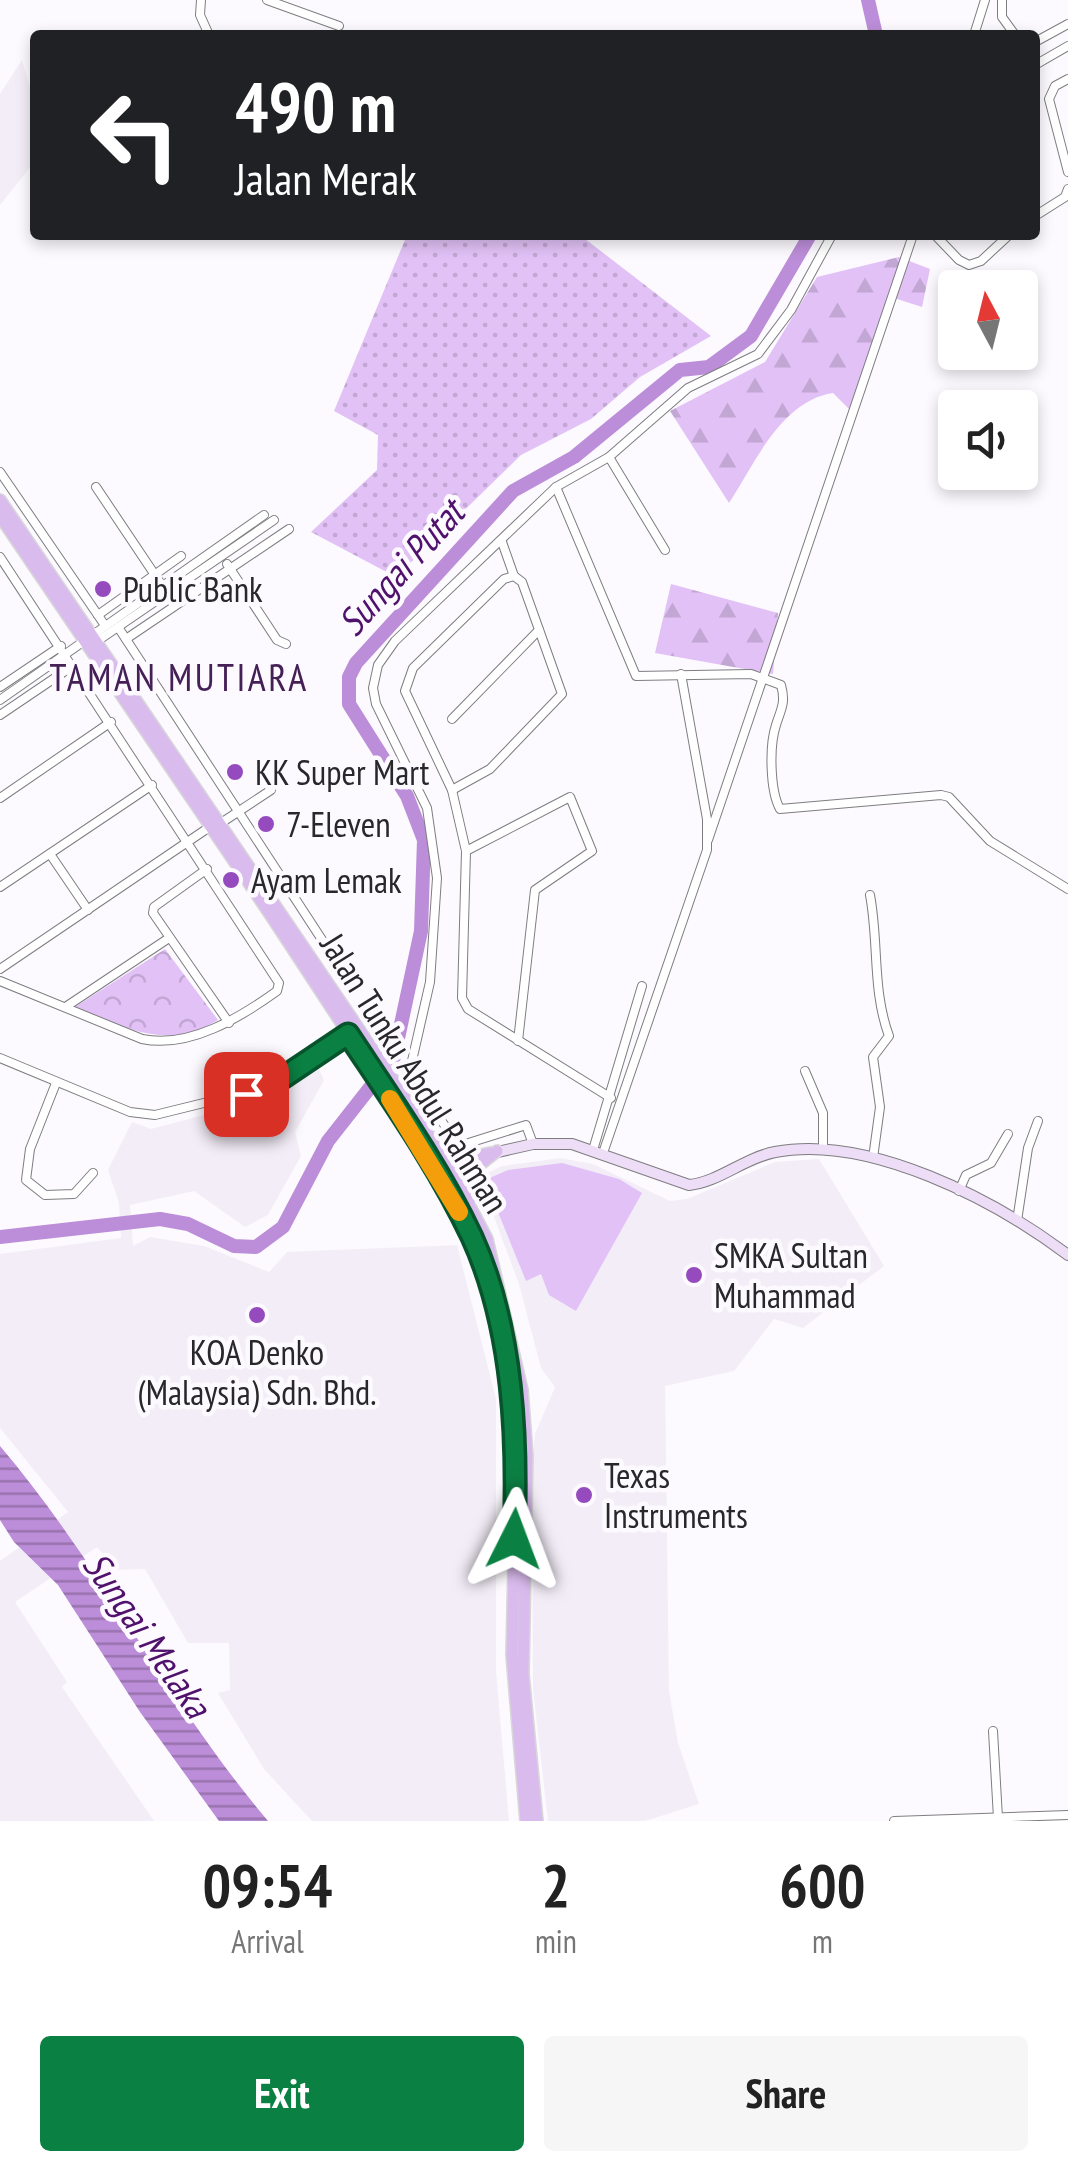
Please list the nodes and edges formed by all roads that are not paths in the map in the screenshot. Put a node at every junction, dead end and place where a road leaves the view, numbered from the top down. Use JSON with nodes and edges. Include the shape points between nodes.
{"nodes":[{"id":1,"x":201,"y":0,"type":"edge"},
{"id":2,"x":267,"y":0,"type":"edge"},
{"id":3,"x":986,"y":0,"type":"edge"},
{"id":4,"x":1002,"y":0,"type":"edge"},
{"id":5,"x":1068,"y":24,"type":"edge"},
{"id":6,"x":339,"y":26,"type":"dead end"},
{"id":7,"x":207,"y":30,"type":"edge"},
{"id":8,"x":976,"y":30,"type":"edge"},
{"id":9,"x":1012,"y":30,"type":"edge"},
{"id":10,"x":1040,"y":39,"type":"edge"},
{"id":11,"x":1068,"y":46,"type":"edge"},
{"id":12,"x":1040,"y":62,"type":"edge"},
{"id":13,"x":1068,"y":79,"type":"edge"},
{"id":14,"x":1067,"y":157,"type":"edge"},
{"id":15,"x":1068,"y":172,"type":"edge"},
{"id":16,"x":1068,"y":189,"type":"edge"},
{"id":17,"x":1040,"y":213,"type":"edge"},
{"id":18,"x":829,"y":240,"type":"edge"},
{"id":19,"x":911,"y":240,"type":"edge"},
{"id":20,"x":940,"y":240,"type":"edge"},
{"id":21,"x":1003,"y":240,"type":"edge"},
{"id":22,"x":609,"y":457,"type":"junction"},
{"id":23,"x":0,"y":472,"type":"edge"},
{"id":24,"x":96,"y":487,"type":"dead end"},
{"id":25,"x":556,"y":487,"type":"junction"},
{"id":26,"x":0,"y":500,"type":"edge"},
{"id":27,"x":264,"y":515,"type":"dead end"},
{"id":28,"x":0,"y":516,"type":"edge"},
{"id":29,"x":274,"y":520,"type":"dead end"},
{"id":30,"x":289,"y":529,"type":"dead end"},
{"id":31,"x":502,"y":542,"type":"junction"},
{"id":32,"x":665,"y":550,"type":"dead end"},
{"id":33,"x":219,"y":552,"type":"junction"},
{"id":34,"x":180,"y":556,"type":"dead end"},
{"id":35,"x":0,"y":557,"type":"edge"},
{"id":36,"x":230,"y":568,"type":"junction"},
{"id":37,"x":155,"y":574,"type":"junction"},
{"id":38,"x":514,"y":576,"type":"junction"},
{"id":39,"x":165,"y":589,"type":"junction"},
{"id":40,"x":98,"y":615,"type":"junction"},
{"id":41,"x":118,"y":627,"type":"junction"},
{"id":42,"x":539,"y":630,"type":"junction"},
{"id":43,"x":91,"y":638,"type":"junction"},
{"id":44,"x":126,"y":639,"type":"junction"},
{"id":45,"x":286,"y":644,"type":"dead end"},
{"id":46,"x":61,"y":646,"type":"junction"},
{"id":47,"x":67,"y":655,"type":"junction"},
{"id":48,"x":74,"y":665,"type":"junction"},
{"id":49,"x":0,"y":673,"type":"edge"},
{"id":50,"x":680,"y":674,"type":"junction"},
{"id":51,"x":764,"y":676,"type":"junction"},
{"id":52,"x":3,"y":685,"type":"edge"},
{"id":53,"x":0,"y":700,"type":"edge"},
{"id":54,"x":0,"y":715,"type":"edge"},
{"id":55,"x":452,"y":719,"type":"dead end"},
{"id":56,"x":111,"y":722,"type":"junction"},
{"id":57,"x":152,"y":785,"type":"junction"},
{"id":58,"x":271,"y":790,"type":"dead end"},
{"id":59,"x":452,"y":790,"type":"junction"},
{"id":60,"x":0,"y":798,"type":"edge"},
{"id":61,"x":240,"y":811,"type":"junction"},
{"id":62,"x":216,"y":824,"type":"junction"},
{"id":63,"x":188,"y":840,"type":"junction"},
{"id":64,"x":708,"y":840,"type":"junction"},
{"id":65,"x":466,"y":850,"type":"junction"},
{"id":66,"x":50,"y":854,"type":"junction"},
{"id":67,"x":208,"y":870,"type":"junction"},
{"id":68,"x":0,"y":887,"type":"edge"},
{"id":69,"x":1068,"y":889,"type":"edge"},
{"id":70,"x":870,"y":895,"type":"dead end"},
{"id":71,"x":88,"y":910,"type":"junction"},
{"id":72,"x":169,"y":938,"type":"junction"},
{"id":73,"x":328,"y":949,"type":"dead end"},
{"id":74,"x":0,"y":969,"type":"edge"},
{"id":75,"x":0,"y":980,"type":"edge"},
{"id":76,"x":642,"y":986,"type":"dead end"},
{"id":77,"x":67,"y":1006,"type":"junction"},
{"id":78,"x":229,"y":1022,"type":"junction"},
{"id":79,"x":348,"y":1034,"type":"junction"},
{"id":80,"x":518,"y":1041,"type":"junction"},
{"id":81,"x":0,"y":1058,"type":"edge"},
{"id":82,"x":372,"y":1058,"type":"junction"},
{"id":83,"x":805,"y":1072,"type":"dead end"},
{"id":84,"x":386,"y":1081,"type":"junction"},
{"id":85,"x":56,"y":1083,"type":"junction"},
{"id":86,"x":420,"y":1090,"type":"junction"},
{"id":87,"x":405,"y":1097,"type":"junction"},
{"id":88,"x":610,"y":1098,"type":"junction"},
{"id":89,"x":394,"y":1106,"type":"junction"},
{"id":90,"x":1038,"y":1121,"type":"dead end"},
{"id":91,"x":1008,"y":1134,"type":"dead end"},
{"id":92,"x":533,"y":1144,"type":"junction"},
{"id":93,"x":823,"y":1150,"type":"junction"},
{"id":94,"x":497,"y":1152,"type":"junction"},
{"id":95,"x":598,"y":1152,"type":"junction"},
{"id":96,"x":442,"y":1154,"type":"junction"},
{"id":97,"x":873,"y":1158,"type":"junction"},
{"id":98,"x":451,"y":1170,"type":"junction"},
{"id":99,"x":93,"y":1173,"type":"dead end"},
{"id":100,"x":959,"y":1191,"type":"junction"},
{"id":101,"x":1017,"y":1220,"type":"junction"},
{"id":102,"x":479,"y":1221,"type":"junction"},
{"id":103,"x":476,"y":1246,"type":"junction"},
{"id":104,"x":1068,"y":1255,"type":"edge"},
{"id":105,"x":994,"y":1731,"type":"dead end"},
{"id":106,"x":1068,"y":1815,"type":"edge"},
{"id":107,"x":998,"y":1818,"type":"junction"},
{"id":108,"x":942,"y":1820,"type":"edge"},
{"id":109,"x":526,"y":1821,"type":"edge"},
{"id":110,"x":537,"y":1821,"type":"edge"},
{"id":111,"x":894,"y":1821,"type":"edge"}],
"edges":[{"from":1,"to":7,"type":"street"},
{"from":2,"to":6,"type":"street"},
{"from":3,"to":8,"type":"street"},
{"from":4,"to":9,"type":"street","via":[[1000,11]]},
{"from":5,"to":10,"type":"street"},
{"from":11,"to":12,"type":"street"},
{"from":13,"to":14,"type":"street","via":[[1049,98]]},
{"from":14,"to":15,"type":"street"},
{"from":16,"to":17,"type":"street"},
{"from":18,"to":22,"type":"street","via":[[758,354],[688,388]]},
{"from":19,"to":51,"type":"street"},
{"from":20,"to":21,"type":"street","via":[[969,264]]},
{"from":22,"to":25,"type":"street"},
{"from":22,"to":32,"type":"street"},
{"from":23,"to":40,"type":"street"},
{"from":24,"to":37,"type":"street"},
{"from":25,"to":31,"type":"street"},
{"from":25,"to":50,"type":"street","via":[[632,671],[640,677]]},
{"from":26,"to":43,"type":"main road","name":"Jalan Tunku Abdul Rahman"},
{"from":27,"to":33,"type":"street"},
{"from":28,"to":43,"type":"main road","name":"Jalan Tunku Abdul Rahman"},
{"from":29,"to":33,"type":"street"},
{"from":30,"to":36,"type":"street"},
{"from":31,"to":38,"type":"street"},
{"from":31,"to":86,"type":"street","via":[[394,641],[374,679],[376,704],[421,790],[435,848],[438,906],[430,982],[407,1068]]},
{"from":33,"to":36,"type":"street"},
{"from":33,"to":39,"type":"street"},
{"from":34,"to":37,"type":"street"},
{"from":35,"to":46,"type":"street"},
{"from":36,"to":44,"type":"street"},
{"from":36,"to":45,"type":"street"},
{"from":37,"to":39,"type":"street"},
{"from":37,"to":40,"type":"street"},
{"from":38,"to":42,"type":"street"},
{"from":38,"to":59,"type":"street","via":[[414,668],[405,691]]},
{"from":39,"to":41,"type":"street"},
{"from":39,"to":43,"type":"street"},
{"from":40,"to":43,"type":"street"},
{"from":41,"to":43,"type":"street"},
{"from":41,"to":44,"type":"street"},
{"from":42,"to":55,"type":"street"},
{"from":42,"to":59,"type":"street","via":[[562,686],[558,702],[490,769]]},
{"from":43,"to":47,"type":"street"},
{"from":43,"to":62,"type":"main road","name":"Jalan Tunku Abdul Rahman"},
{"from":44,"to":61,"type":"street"},
{"from":46,"to":47,"type":"street"},
{"from":46,"to":52,"type":"street"},
{"from":47,"to":48,"type":"street"},
{"from":47,"to":53,"type":"street"},
{"from":48,"to":54,"type":"street"},
{"from":48,"to":56,"type":"street"},
{"from":49,"to":52,"type":"street"},
{"from":50,"to":51,"type":"street"},
{"from":50,"to":64,"type":"street"},
{"from":51,"to":64,"type":"street"},
{"from":51,"to":69,"type":"street","via":[[780,685],[784,699],[774,733],[780,808],[940,794],[990,840]]},
{"from":56,"to":57,"type":"street"},
{"from":56,"to":60,"type":"street"},
{"from":57,"to":63,"type":"street"},
{"from":57,"to":66,"type":"street"},
{"from":58,"to":61,"type":"street"},
{"from":59,"to":65,"type":"street"},
{"from":61,"to":62,"type":"street"},
{"from":61,"to":73,"type":"street"},
{"from":62,"to":63,"type":"street"},
{"from":62,"to":79,"type":"main road","name":"Jalan Tunku Abdul Rahman"},
{"from":62,"to":82,"type":"main road","name":"Jalan Tunku Abdul Rahman"},
{"from":63,"to":67,"type":"street"},
{"from":63,"to":71,"type":"street"},
{"from":64,"to":95,"type":"street"},
{"from":65,"to":80,"type":"street","via":[[460,986],[468,1009]]},
{"from":65,"to":80,"type":"street","via":[[570,798],[592,851],[534,890]]},
{"from":66,"to":68,"type":"street"},
{"from":66,"to":71,"type":"street"},
{"from":67,"to":72,"type":"street","via":[[154,906]]},
{"from":67,"to":78,"type":"street","via":[[278,978],[277,991]]},
{"from":70,"to":97,"type":"street","via":[[880,962],[876,997],[889,1036],[874,1056],[880,1107]]},
{"from":71,"to":74,"type":"street"},
{"from":72,"to":77,"type":"street"},
{"from":72,"to":78,"type":"street"},
{"from":75,"to":77,"type":"street"},
{"from":76,"to":88,"type":"street"},
{"from":77,"to":78,"type":"street","via":[[149,1040]]},
{"from":79,"to":82,"type":"main road","name":"Jalan Tunku Abdul Rahman"},
{"from":79,"to":85,"type":"street","via":[[269,1087],[180,1112],[144,1115]]},
{"from":80,"to":88,"type":"street"},
{"from":81,"to":85,"type":"street"},
{"from":82,"to":84,"type":"main road","name":"Jalan Tunku Abdul Rahman"},
{"from":83,"to":93,"type":"street","via":[[823,1113]]},
{"from":84,"to":87,"type":"main road","name":"Jalan Tunku Abdul Rahman"},
{"from":84,"to":89,"type":"main road","name":"Jalan Tunku Abdul Rahman"},
{"from":85,"to":99,"type":"street","via":[[24,1174],[32,1189],[52,1195],[81,1190]]},
{"from":86,"to":87,"type":"street"},
{"from":86,"to":92,"type":"street","via":[[458,1146],[526,1124]]},
{"from":87,"to":96,"type":"main road","name":"Jalan Tunku Abdul Rahman"},
{"from":88,"to":95,"type":"street"},
{"from":89,"to":98,"type":"main road","via":[[435,1161]]},
{"from":89,"to":103,"type":"main road","name":"Jalan Tunku Abdul Rahman"},
{"from":90,"to":101,"type":"street"},
{"from":91,"to":100,"type":"street","via":[[992,1162],[966,1175]]},
{"from":92,"to":94,"type":"main road"},
{"from":92,"to":95,"type":"main road","via":[[563,1142]]},
{"from":93,"to":95,"type":"main road","via":[[758,1156],[688,1185]]},
{"from":93,"to":97,"type":"main road"},
{"from":94,"to":96,"type":"main road","via":[[460,1160]]},
{"from":94,"to":98,"type":"main road"},
{"from":94,"to":102,"type":"main road","via":[[469,1178]]},
{"from":96,"to":98,"type":"main road","name":"Jalan Tunku Abdul Rahman"},
{"from":97,"to":100,"type":"main road"},
{"from":98,"to":102,"type":"main road","name":"Jalan Tunku Abdul Rahman"},
{"from":98,"to":103,"type":"main road"},
{"from":100,"to":101,"type":"main road"},
{"from":101,"to":104,"type":"main road"},
{"from":102,"to":110,"type":"main road","name":"Jalan Tunku Abdul Rahman","via":[[525,1411],[523,1674]]},
{"from":103,"to":109,"type":"main road","name":"Jalan Tunku Abdul Rahman","via":[[517,1430],[513,1688]]},
{"from":105,"to":107,"type":"street"},
{"from":106,"to":107,"type":"street"},
{"from":107,"to":108,"type":"street"},
{"from":108,"to":111,"type":"street"}]}
